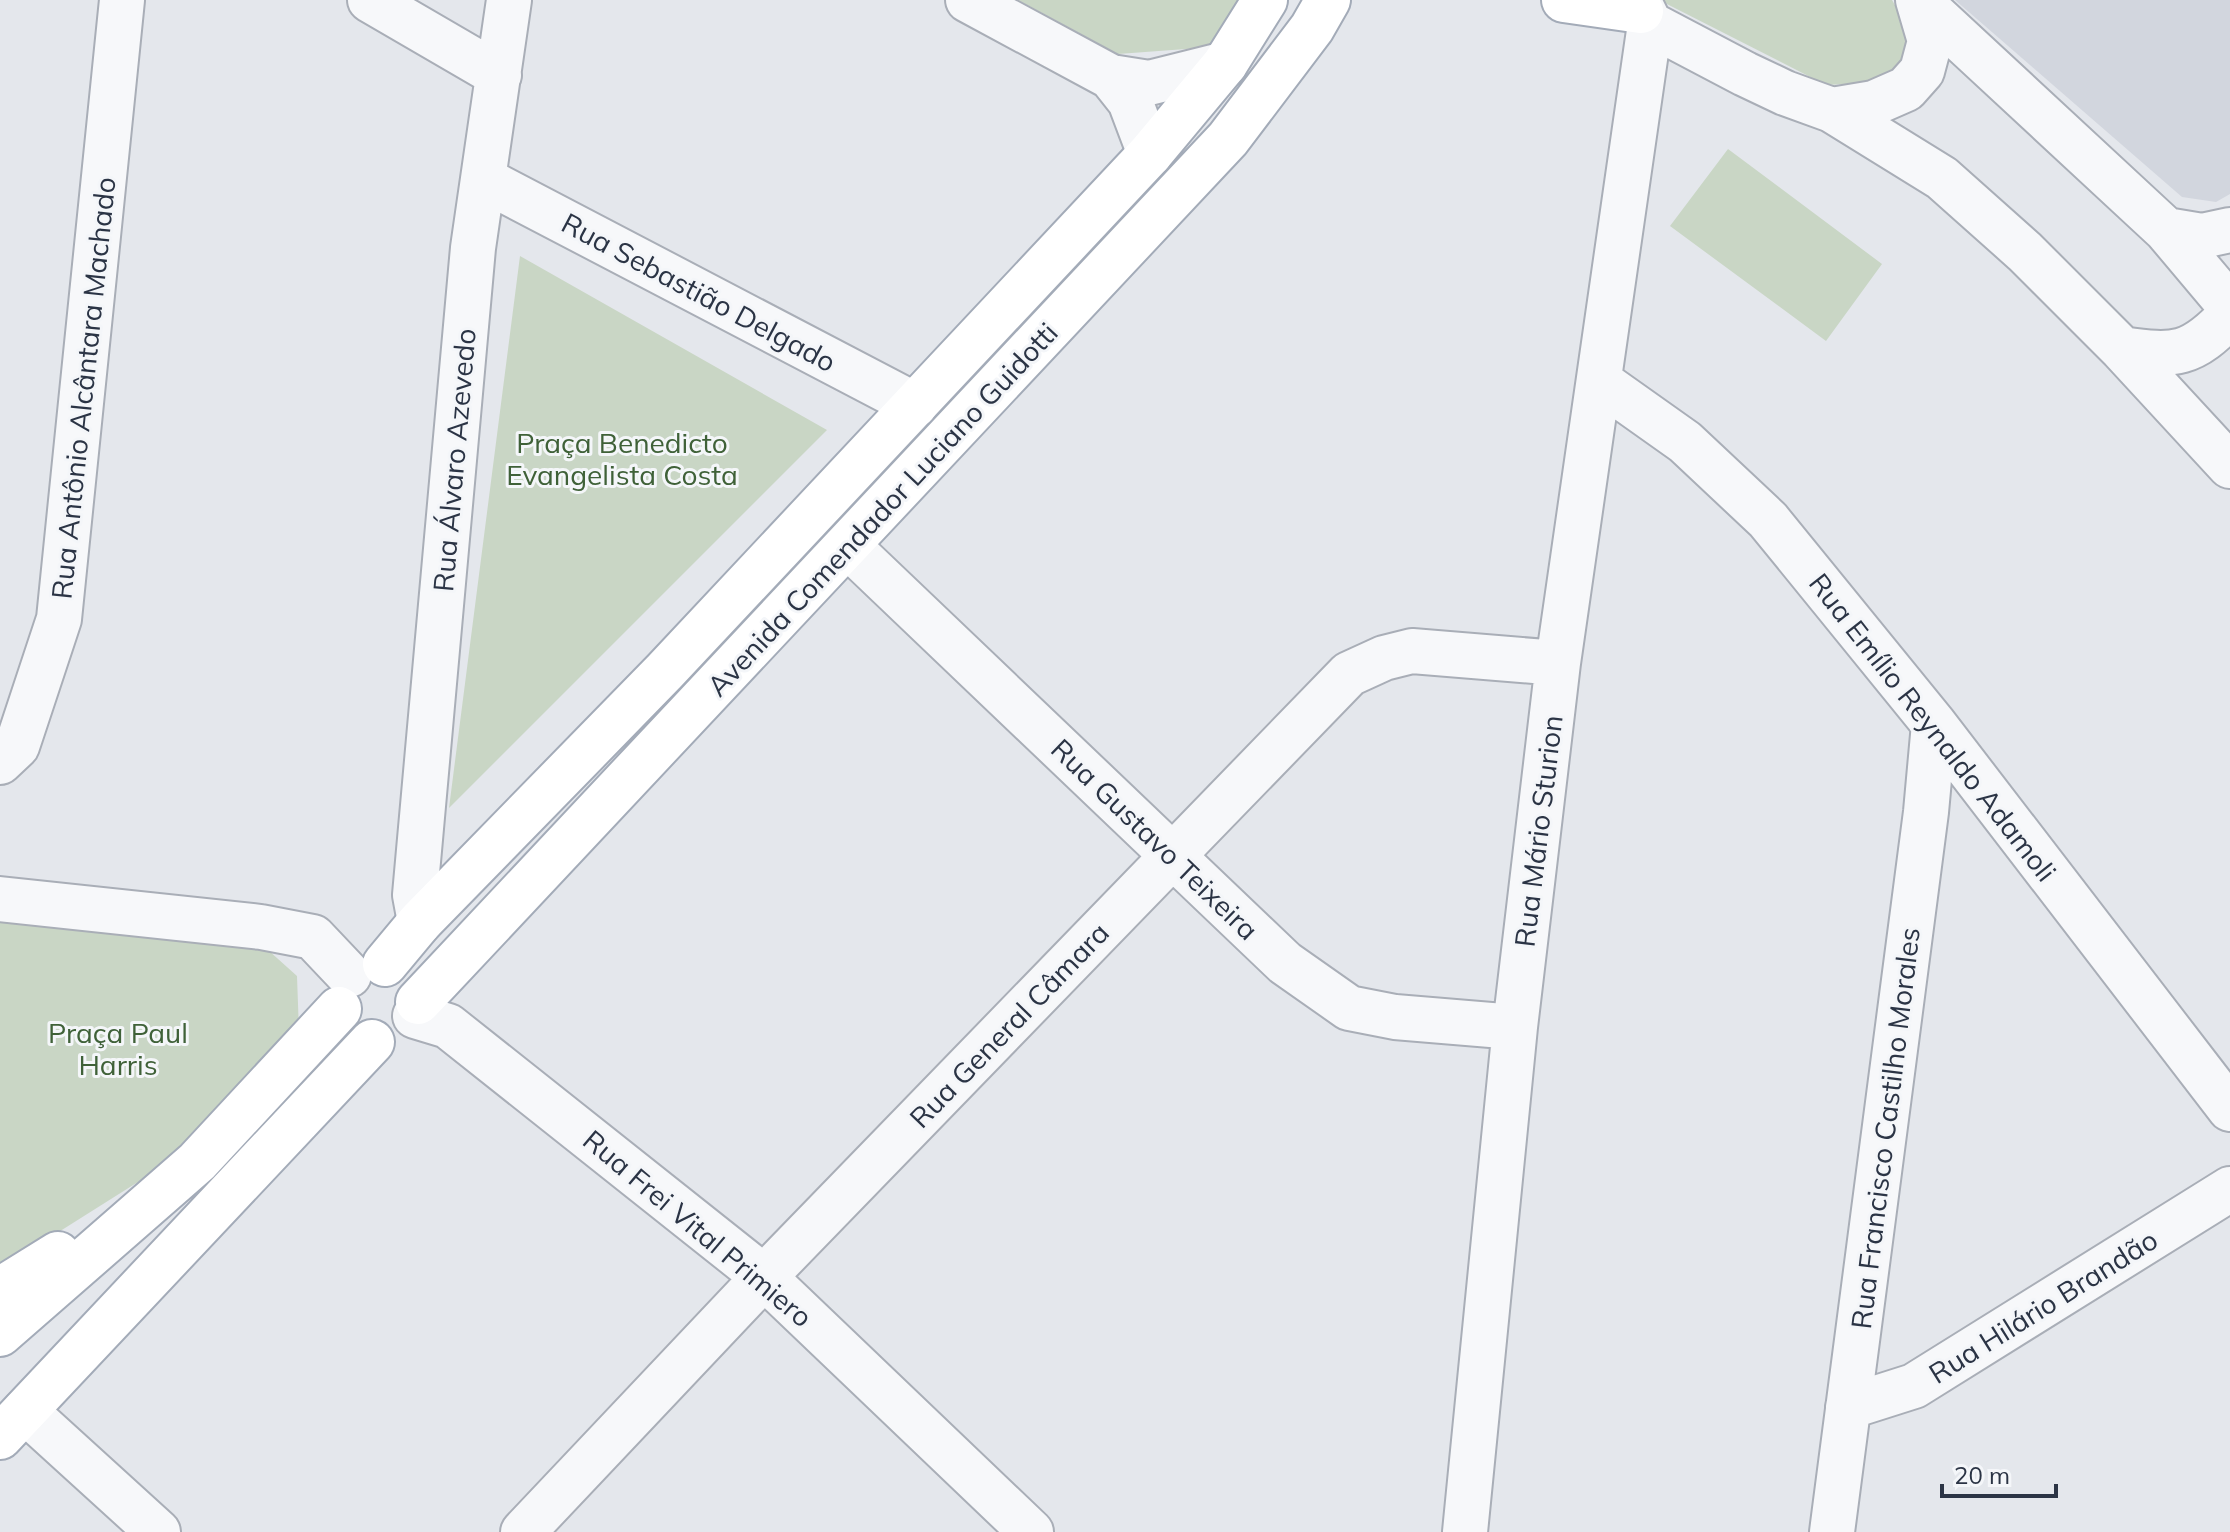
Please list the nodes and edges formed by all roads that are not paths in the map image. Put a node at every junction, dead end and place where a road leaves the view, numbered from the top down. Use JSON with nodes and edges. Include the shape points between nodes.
{"nodes":[{"id":1,"x":122,"y":0,"type":"edge"},
{"id":2,"x":370,"y":0,"type":"edge"},
{"id":3,"x":509,"y":0,"type":"edge"},
{"id":4,"x":968,"y":0,"type":"edge"},
{"id":5,"x":1265,"y":0,"type":"edge"},
{"id":6,"x":1351,"y":0,"type":"edge"},
{"id":7,"x":1564,"y":0,"type":"edge"},
{"id":8,"x":1918,"y":0,"type":"edge"},
{"id":9,"x":1643,"y":11,"type":"edge"},
{"id":10,"x":1320,"y":14,"type":"edge"},
{"id":11,"x":1960,"y":16,"type":"edge"},
{"id":12,"x":1701,"y":52,"type":"junction"},
{"id":13,"x":1225,"y":64,"type":"junction"},
{"id":14,"x":499,"y":75,"type":"junction"},
{"id":15,"x":1111,"y":77,"type":"junction"},
{"id":16,"x":1832,"y":110,"type":"junction"},
{"id":17,"x":1634,"y":133,"type":"junction"},
{"id":18,"x":1150,"y":154,"type":"junction"},
{"id":19,"x":483,"y":179,"type":"junction"},
{"id":20,"x":2166,"y":230,"type":"junction"},
{"id":21,"x":2230,"y":230,"type":"edge"},
{"id":22,"x":2230,"y":306,"type":"edge"},
{"id":23,"x":2230,"y":315,"type":"edge"},
{"id":24,"x":2122,"y":349,"type":"junction"},
{"id":25,"x":1599,"y":381,"type":"junction"},
{"id":26,"x":915,"y":405,"type":"junction"},
{"id":27,"x":2230,"y":466,"type":"edge"},
{"id":28,"x":848,"y":546,"type":"junction"},
{"id":29,"x":1558,"y":663,"type":"junction"},
{"id":30,"x":1934,"y":724,"type":"junction"},
{"id":31,"x":0,"y":762,"type":"edge"},
{"id":32,"x":1173,"y":855,"type":"junction"},
{"id":33,"x":0,"y":899,"type":"edge"},
{"id":34,"x":420,"y":922,"type":"junction"},
{"id":35,"x":358,"y":983,"type":"junction"},
{"id":36,"x":416,"y":1009,"type":"junction"},
{"id":37,"x":1515,"y":1027,"type":"junction"},
{"id":38,"x":372,"y":1042,"type":"junction"},
{"id":39,"x":2230,"y":1109,"type":"edge"},
{"id":40,"x":197,"y":1162,"type":"junction"},
{"id":41,"x":2230,"y":1189,"type":"edge"},
{"id":42,"x":764,"y":1277,"type":"junction"},
{"id":43,"x":0,"y":1290,"type":"edge"},
{"id":44,"x":0,"y":1334,"type":"edge"},
{"id":45,"x":1848,"y":1407,"type":"junction"},
{"id":46,"x":12,"y":1424,"type":"edge"},
{"id":47,"x":158,"y":1532,"type":"edge"},
{"id":48,"x":523,"y":1532,"type":"edge"},
{"id":49,"x":1031,"y":1532,"type":"edge"},
{"id":50,"x":1465,"y":1532,"type":"edge"},
{"id":51,"x":1832,"y":1532,"type":"edge"}],
"edges":[{"from":1,"to":31,"type":"street","name":"Rua Antônio Alcântara Machado","via":[[59,619],[17,746]]},
{"from":2,"to":14,"type":"street"},
{"from":3,"to":14,"type":"street","name":"Rua Álvaro Azevedo"},
{"from":4,"to":15,"type":"street"},
{"from":5,"to":13,"type":"main road","name":"Avenida Comendador Luciano Guidotti"},
{"from":6,"to":10,"type":"main road","name":"Avenida Comendador Luciano Guidotti"},
{"from":7,"to":9,"type":"main road"},
{"from":8,"to":11,"type":"street"},
{"from":8,"to":16,"type":"street","via":[[1930,41],[1922,71],[1906,89],[1874,103]]},
{"from":9,"to":12,"type":"street"},
{"from":9,"to":17,"type":"street","name":"Rua Mário Sturion"},
{"from":10,"to":28,"type":"main road","name":"Avenida Comendador Luciano Guidotti","via":[[1228,139]]},
{"from":11,"to":20,"type":"street"},
{"from":12,"to":16,"type":"street"},
{"from":12,"to":17,"type":"street","name":"Rua Mário Sturion","via":[[1650,99]]},
{"from":13,"to":15,"type":"street","via":[[1149,83]]},
{"from":13,"to":18,"type":"main road","name":"Avenida Comendador Luciano Guidotti"},
{"from":14,"to":19,"type":"street","name":"Rua Álvaro Azevedo"},
{"from":15,"to":18,"type":"street","via":[[1130,101]]},
{"from":16,"to":24,"type":"street","via":[[1942,178]]},
{"from":17,"to":25,"type":"street","name":"Rua Mário Sturion"},
{"from":18,"to":26,"type":"main road","name":"Avenida Comendador Luciano Guidotti"},
{"from":19,"to":26,"type":"street","name":"Rua Sebastião Delgado"},
{"from":19,"to":34,"type":"street","name":"Rua Álvaro Azevedo","via":[[415,895]]},
{"from":20,"to":21,"type":"street","via":[[2202,236]]},
{"from":20,"to":22,"type":"street"},
{"from":23,"to":24,"type":"street","via":[[2195,347],[2162,355]]},
{"from":24,"to":27,"type":"street"},
{"from":25,"to":29,"type":"street","name":"Rua Mário Sturion"},
{"from":25,"to":30,"type":"street","name":"Rua Emílio Reynaldo Adamoli","via":[[1685,442],[1768,520]]},
{"from":26,"to":34,"type":"main road","name":"Avenida Comendador Luciano Guidotti"},
{"from":28,"to":32,"type":"street","name":"Rua Gustavo Teixeira"},
{"from":28,"to":36,"type":"main road","name":"Avenida Comendador Luciano Guidotti"},
{"from":29,"to":32,"type":"street","name":"Rua General Câmara","via":[[1412,651],[1349,674]]},
{"from":29,"to":37,"type":"street","name":"Rua Mário Sturion"},
{"from":30,"to":39,"type":"street","name":"Rua Emílio Reynaldo Adamoli"},
{"from":30,"to":45,"type":"street","name":"Rua Francisco Castilho Morales"},
{"from":32,"to":37,"type":"street","name":"Rua Gustavo Teixeira","via":[[1285,963],[1349,1008]]},
{"from":32,"to":42,"type":"street","name":"Rua General Câmara"},
{"from":33,"to":35,"type":"street","via":[[313,937]]},
{"from":34,"to":35,"type":"main road","name":"Avenida Comendador Luciano Guidotti"},
{"from":35,"to":36,"type":"main road","via":[[398,968],[415,989]]},
{"from":35,"to":38,"type":"main road","via":[[350,1031]]},
{"from":35,"to":40,"type":"main road","name":"Avenida Comendador Luciano Guidotti"},
{"from":36,"to":38,"type":"main road","via":[[409,1028],[398,1037]]},
{"from":36,"to":42,"type":"street","name":"Rua Frei Vital Primiero","via":[[448,1026]]},
{"from":37,"to":50,"type":"street","name":"Rua Mário Sturion"},
{"from":38,"to":46,"type":"main road"},
{"from":40,"to":43,"type":"main road"},
{"from":40,"to":44,"type":"main road","name":"Avenida Comendador Luciano Guidotti"},
{"from":41,"to":45,"type":"street","name":"Rua Hilário Brandão","via":[[1914,1386]]},
{"from":42,"to":48,"type":"street","name":"Rua General Câmara"},
{"from":42,"to":49,"type":"street","name":"Rua Frei Vital Primiero"},
{"from":45,"to":51,"type":"street","name":"Rua Francisco Castilho Morales"},
{"from":46,"to":47,"type":"street"}]}
